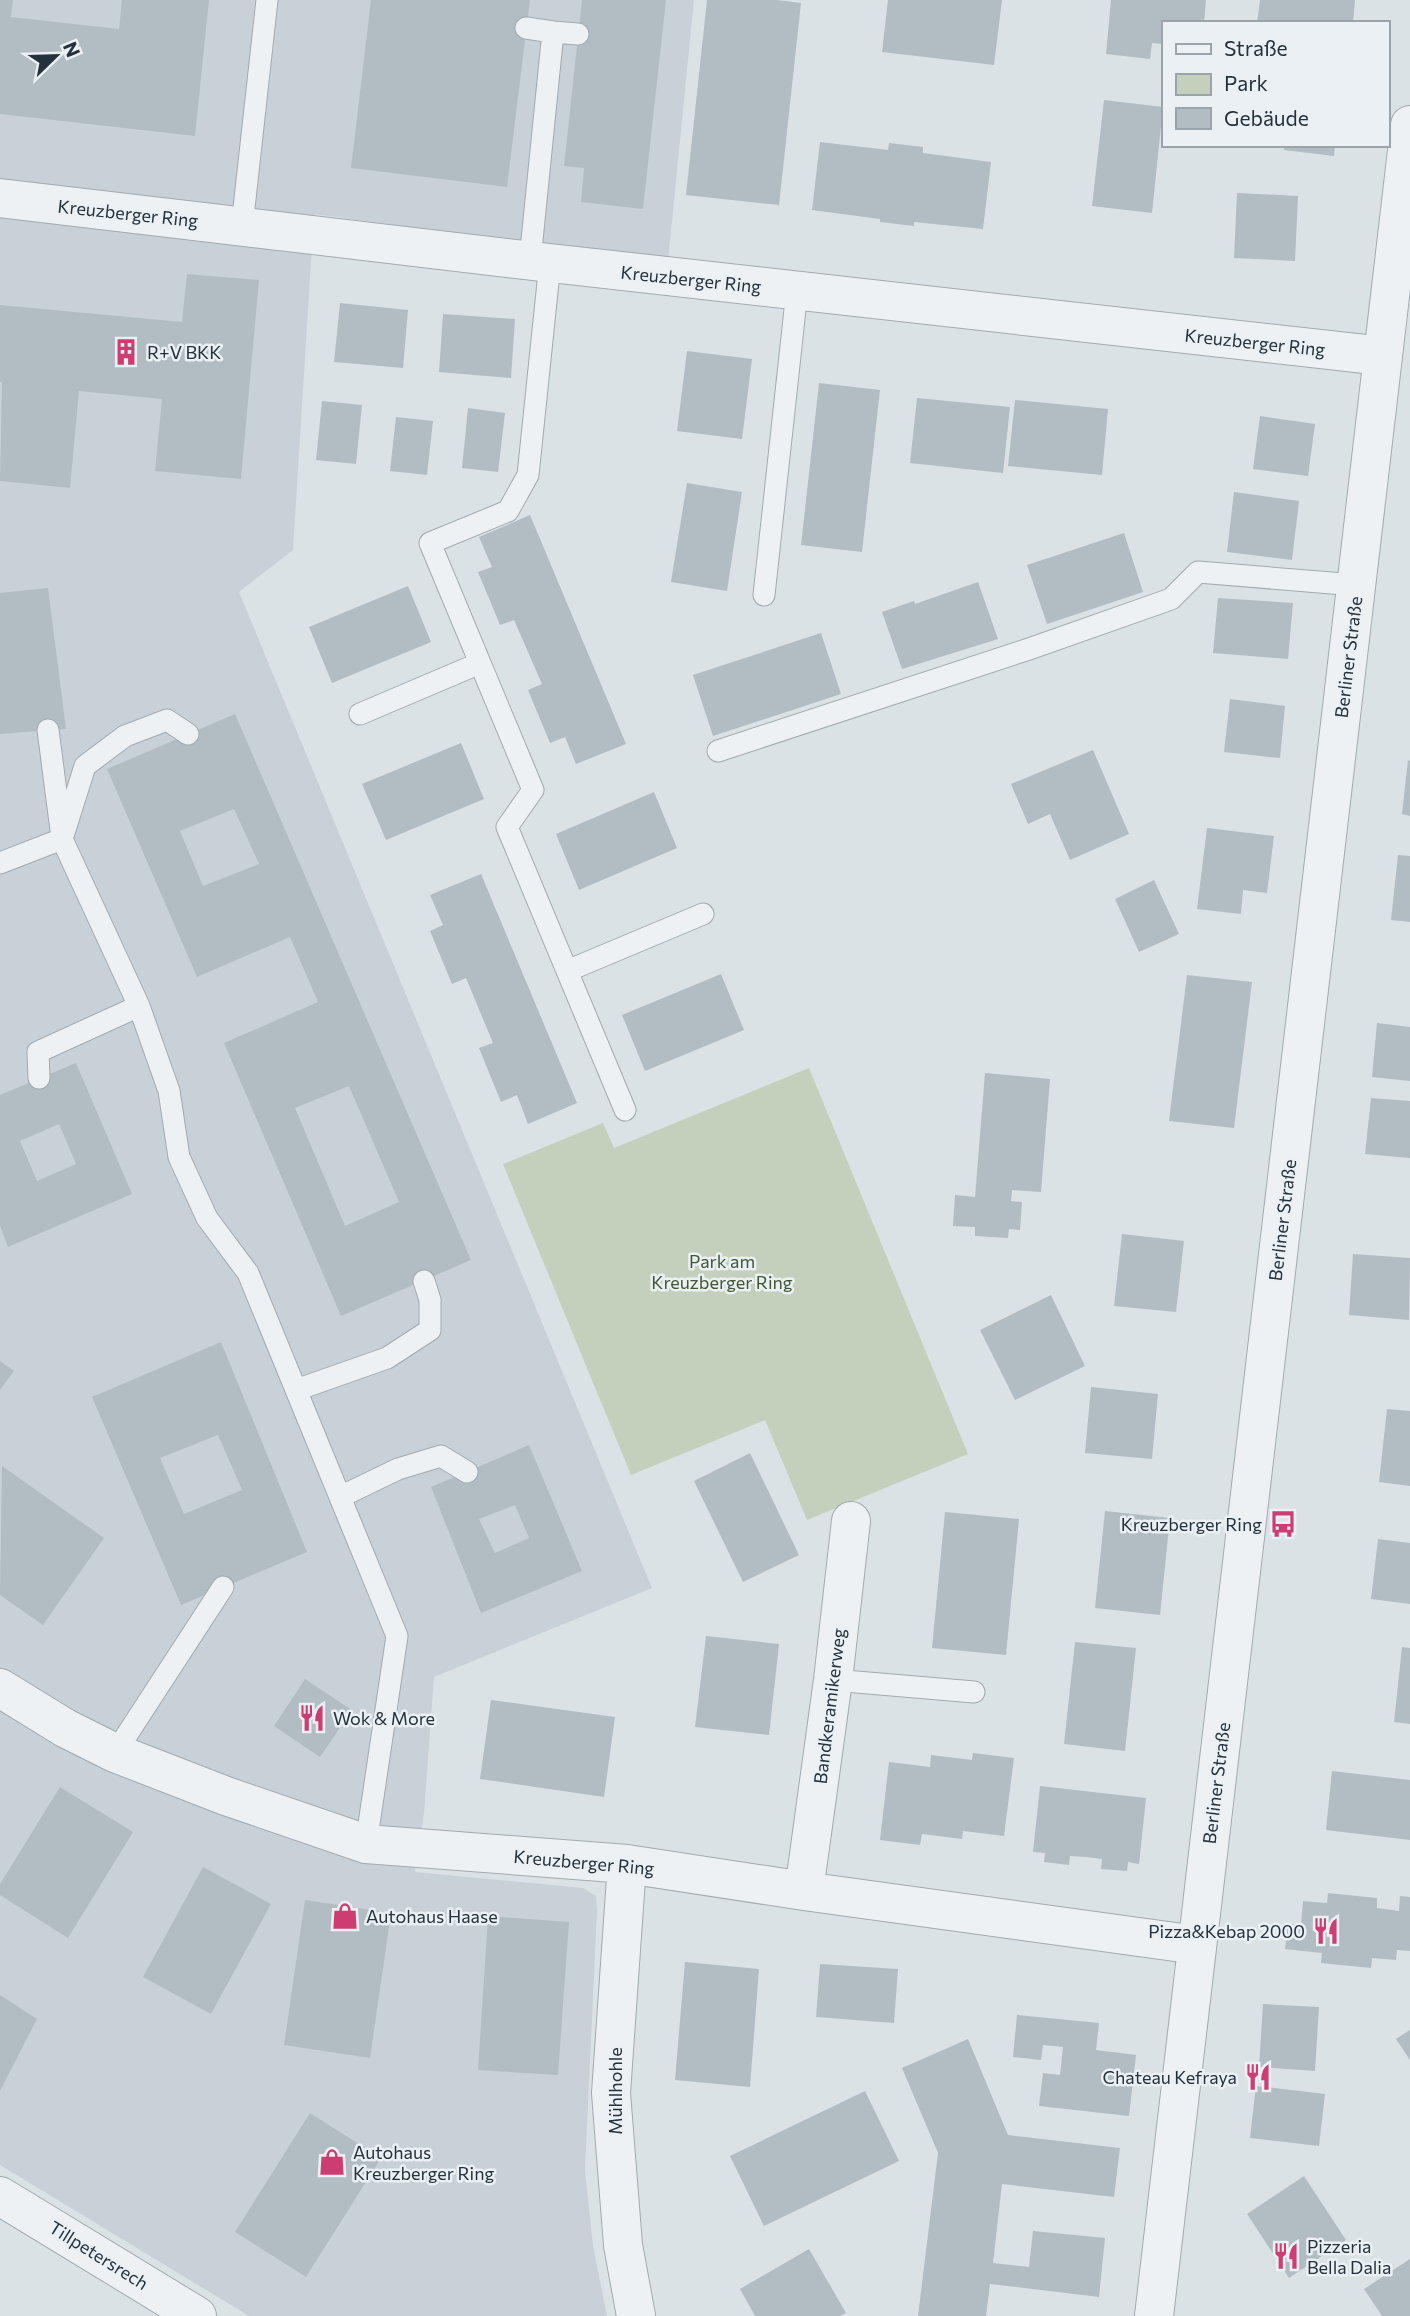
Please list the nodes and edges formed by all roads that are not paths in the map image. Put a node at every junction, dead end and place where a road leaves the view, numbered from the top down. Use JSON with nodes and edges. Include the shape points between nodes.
{"nodes":[{"id":1,"x":267,"y":0,"type":"edge"},
{"id":2,"x":526,"y":28,"type":"dead end"},
{"id":3,"x":554,"y":32,"type":"junction"},
{"id":4,"x":578,"y":34,"type":"dead end"},
{"id":5,"x":1410,"y":125,"type":"edge"},
{"id":6,"x":0,"y":198,"type":"edge"},
{"id":7,"x":242,"y":226,"type":"junction"},
{"id":8,"x":540,"y":261,"type":"junction"},
{"id":9,"x":797,"y":291,"type":"junction"},
{"id":10,"x":1383,"y":356,"type":"junction"},
{"id":11,"x":1356,"y":586,"type":"junction"},
{"id":12,"x":764,"y":595,"type":"dead end"},
{"id":13,"x":480,"y":663,"type":"junction"},
{"id":14,"x":360,"y":714,"type":"dead end"},
{"id":15,"x":48,"y":730,"type":"dead end"},
{"id":16,"x":188,"y":734,"type":"dead end"},
{"id":17,"x":718,"y":751,"type":"dead end"},
{"id":18,"x":62,"y":839,"type":"junction"},
{"id":19,"x":0,"y":863,"type":"edge"},
{"id":20,"x":703,"y":914,"type":"dead end"},
{"id":21,"x":567,"y":971,"type":"junction"},
{"id":22,"x":139,"y":1006,"type":"junction"},
{"id":23,"x":39,"y":1078,"type":"dead end"},
{"id":24,"x":625,"y":1110,"type":"dead end"},
{"id":25,"x":424,"y":1281,"type":"dead end"},
{"id":26,"x":296,"y":1390,"type":"junction"},
{"id":27,"x":467,"y":1472,"type":"dead end"},
{"id":28,"x":340,"y":1497,"type":"junction"},
{"id":29,"x":851,"y":1521,"type":"dead end"},
{"id":30,"x":223,"y":1587,"type":"dead end"},
{"id":31,"x":833,"y":1680,"type":"junction"},
{"id":32,"x":0,"y":1688,"type":"edge"},
{"id":33,"x":974,"y":1692,"type":"dead end"},
{"id":34,"x":115,"y":1754,"type":"junction"},
{"id":35,"x":366,"y":1844,"type":"junction"},
{"id":36,"x":627,"y":1864,"type":"junction"},
{"id":37,"x":804,"y":1891,"type":"junction"},
{"id":38,"x":1197,"y":1945,"type":"junction"},
{"id":39,"x":0,"y":2196,"type":"edge"},
{"id":40,"x":197,"y":2316,"type":"edge"},
{"id":41,"x":636,"y":2316,"type":"edge"},
{"id":42,"x":1154,"y":2316,"type":"edge"}],
"edges":[{"from":1,"to":7,"type":"lane"},
{"from":2,"to":3,"type":"lane"},
{"from":3,"to":4,"type":"lane"},
{"from":3,"to":8,"type":"lane"},
{"from":5,"to":10,"type":"street","name":"Berliner Straße"},
{"from":6,"to":7,"type":"street","name":"Kreuzberger Ring"},
{"from":7,"to":8,"type":"street","name":"Kreuzberger Ring"},
{"from":8,"to":9,"type":"street","name":"Kreuzberger Ring"},
{"from":8,"to":13,"type":"lane","via":[[528,475],[508,511],[429,543]]},
{"from":9,"to":10,"type":"street","name":"Kreuzberger Ring"},
{"from":9,"to":12,"type":"lane"},
{"from":10,"to":11,"type":"street","name":"Berliner Straße"},
{"from":11,"to":17,"type":"lane","via":[[1198,572],[1171,599]]},
{"from":11,"to":38,"type":"street","name":"Berliner Straße"},
{"from":13,"to":14,"type":"lane"},
{"from":13,"to":21,"type":"lane","via":[[533,790],[507,827]]},
{"from":15,"to":18,"type":"lane"},
{"from":16,"to":18,"type":"lane","via":[[167,719],[125,736],[85,766]]},
{"from":18,"to":19,"type":"lane"},
{"from":18,"to":22,"type":"lane"},
{"from":20,"to":21,"type":"lane"},
{"from":21,"to":24,"type":"lane"},
{"from":22,"to":23,"type":"lane","via":[[38,1052]]},
{"from":22,"to":26,"type":"lane","via":[[169,1091],[179,1157],[207,1218],[248,1273]]},
{"from":25,"to":26,"type":"lane","via":[[430,1300],[430,1329],[387,1358]]},
{"from":26,"to":28,"type":"lane"},
{"from":27,"to":28,"type":"lane","via":[[441,1455],[398,1469]]},
{"from":28,"to":35,"type":"lane","via":[[397,1636]]},
{"from":29,"to":31,"type":"street","name":"Bandkeramikerweg"},
{"from":30,"to":34,"type":"lane"},
{"from":31,"to":33,"type":"lane"},
{"from":31,"to":37,"type":"street","name":"Bandkeramikerweg"},
{"from":32,"to":34,"type":"street","name":"Kreuzberger Ring"},
{"from":34,"to":35,"type":"street","name":"Kreuzberger Ring"},
{"from":35,"to":36,"type":"street","name":"Kreuzberger Ring"},
{"from":36,"to":37,"type":"street","name":"Kreuzberger Ring"},
{"from":36,"to":41,"type":"street","name":"Mühlhohle","via":[[611,2092],[622,2245]]},
{"from":37,"to":38,"type":"street","name":"Kreuzberger Ring"},
{"from":38,"to":42,"type":"street","name":"Berliner Straße"},
{"from":39,"to":40,"type":"street","name":"Tillpetersrech"}]}
